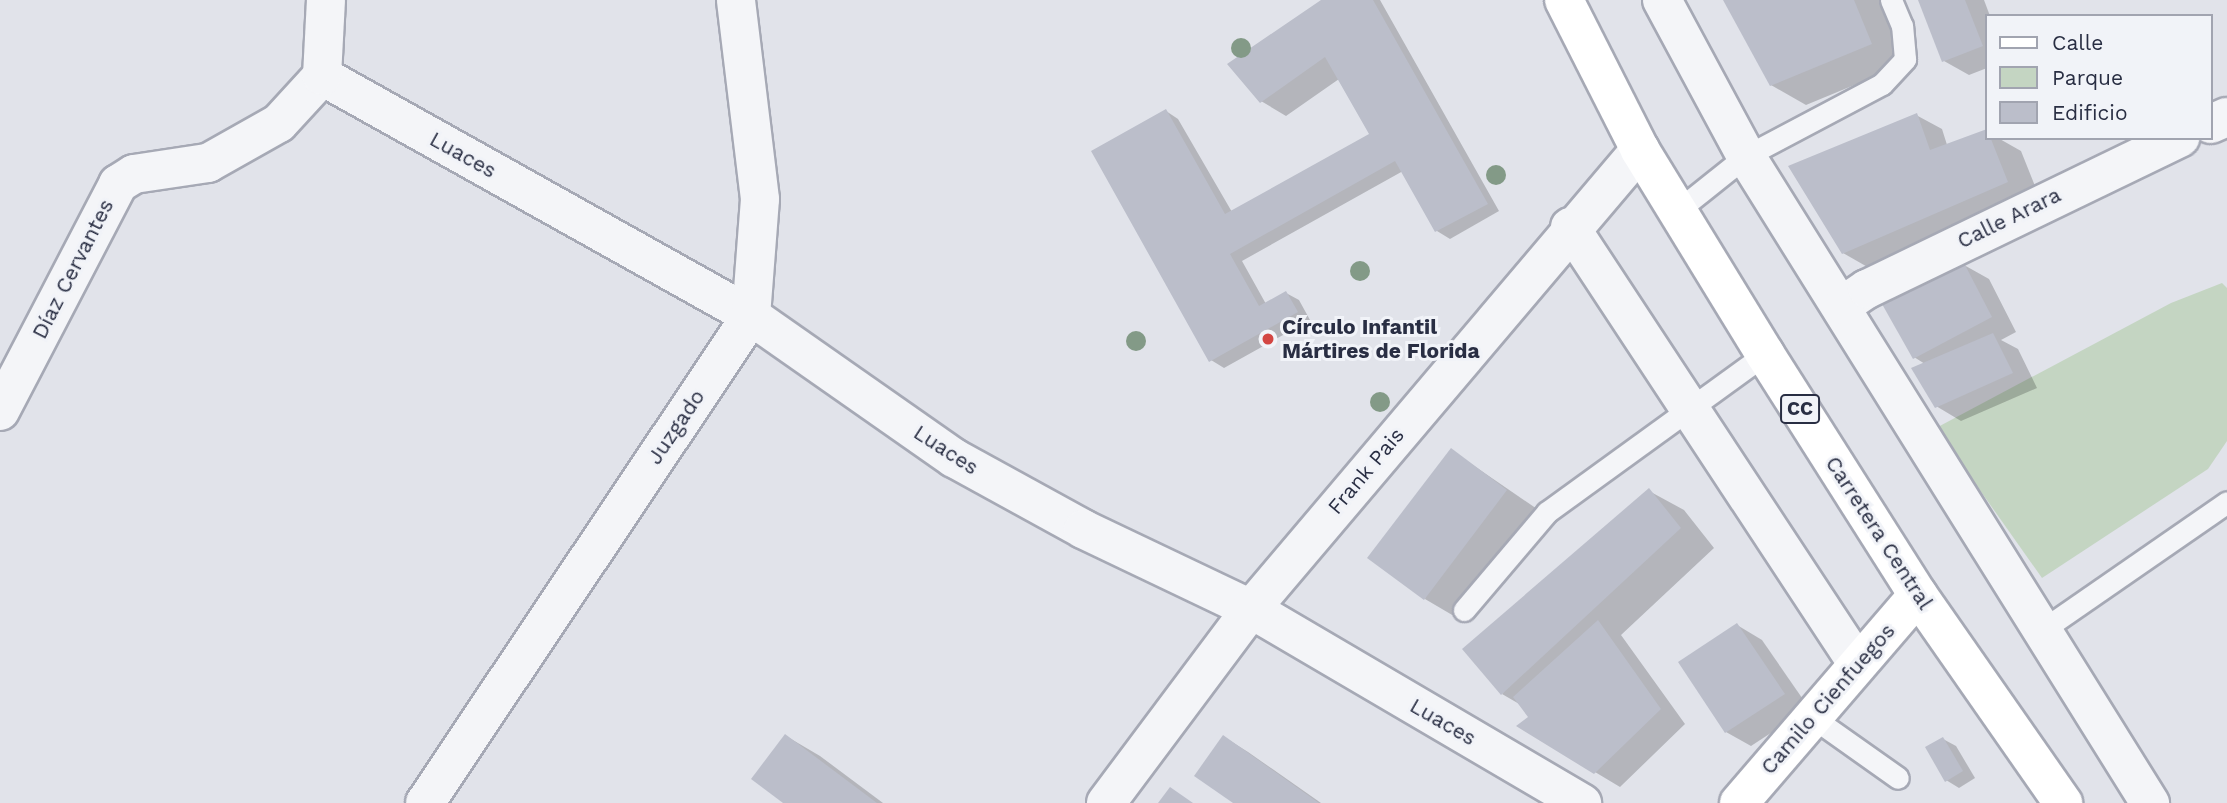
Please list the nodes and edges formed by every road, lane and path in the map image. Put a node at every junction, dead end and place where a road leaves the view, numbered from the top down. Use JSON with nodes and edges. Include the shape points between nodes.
{"nodes":[{"id":1,"x":327,"y":0,"type":"edge"},
{"id":2,"x":736,"y":0,"type":"edge"},
{"id":3,"x":1564,"y":0,"type":"edge"},
{"id":4,"x":1662,"y":0,"type":"edge"},
{"id":5,"x":1891,"y":0,"type":"edge"},
{"id":6,"x":322,"y":76,"type":"junction"},
{"id":7,"x":2176,"y":140,"type":"edge"},
{"id":8,"x":1640,"y":149,"type":"junction"},
{"id":9,"x":1746,"y":156,"type":"junction"},
{"id":10,"x":1677,"y":211,"type":"junction"},
{"id":11,"x":1570,"y":228,"type":"junction"},
{"id":12,"x":1843,"y":305,"type":"junction"},
{"id":13,"x":751,"y":316,"type":"junction"},
{"id":14,"x":1765,"y":354,"type":"junction"},
{"id":15,"x":1688,"y":406,"type":"junction"},
{"id":16,"x":0,"y":411,"type":"edge"},
{"id":17,"x":2227,"y":502,"type":"edge"},
{"id":18,"x":1918,"y":595,"type":"junction"},
{"id":19,"x":1251,"y":609,"type":"junction"},
{"id":20,"x":1464,"y":610,"type":"dead end"},
{"id":21,"x":2041,"y":631,"type":"junction"},
{"id":22,"x":1857,"y":663,"type":"junction"},
{"id":23,"x":1812,"y":717,"type":"junction"},
{"id":24,"x":1898,"y":778,"type":"dead end"},
{"id":25,"x":425,"y":803,"type":"edge"},
{"id":26,"x":1106,"y":803,"type":"edge"},
{"id":27,"x":1582,"y":803,"type":"edge"},
{"id":28,"x":1739,"y":803,"type":"edge"},
{"id":29,"x":2063,"y":803,"type":"edge"},
{"id":30,"x":2150,"y":803,"type":"edge"}],
"edges":[{"from":1,"to":6,"type":"street"},
{"from":2,"to":13,"type":"street","name":"Juzgado","via":[[760,199]]},
{"from":3,"to":8,"type":"main road","name":"Carretera Central","number":"CC"},
{"from":4,"to":9,"type":"street"},
{"from":5,"to":9,"type":"lane","via":[[1902,26],[1905,59],[1882,84]]},
{"from":6,"to":13,"type":"street","name":"Luaces"},
{"from":6,"to":16,"type":"street","name":"Díaz Cervantes","via":[[279,123],[243,146],[208,163],[134,174],[118,184]]},
{"from":7,"to":12,"type":"street","name":"Calle Arara","via":[[1867,289]]},
{"from":8,"to":10,"type":"main road","name":"Carretera Central","number":"CC"},
{"from":8,"to":11,"type":"street","name":"Frank Pais"},
{"from":9,"to":10,"type":"lane"},
{"from":9,"to":12,"type":"street"},
{"from":10,"to":14,"type":"main road","name":"Carretera Central","number":"CC"},
{"from":11,"to":15,"type":"street"},
{"from":11,"to":19,"type":"street","name":"Frank Pais"},
{"from":12,"to":21,"type":"street"},
{"from":13,"to":19,"type":"street","name":"Luaces","via":[[954,458],[1083,528]]},
{"from":13,"to":25,"type":"street","name":"Juzgado"},
{"from":14,"to":15,"type":"lane"},
{"from":14,"to":18,"type":"main road","name":"Carretera Central","number":"CC"},
{"from":15,"to":20,"type":"lane","via":[[1546,512]]},
{"from":15,"to":22,"type":"street"},
{"from":17,"to":21,"type":"lane"},
{"from":18,"to":22,"type":"main road","name":"Camilo Cienfuegos"},
{"from":18,"to":29,"type":"main road","name":"Carretera Central","number":"CC"},
{"from":19,"to":26,"type":"street","name":"Frank Pais"},
{"from":19,"to":27,"type":"street","name":"Luaces"},
{"from":21,"to":30,"type":"street"},
{"from":22,"to":23,"type":"main road","name":"Camilo Cienfuegos"},
{"from":23,"to":24,"type":"lane"},
{"from":23,"to":28,"type":"main road","name":"Camilo Cienfuegos"}]}
